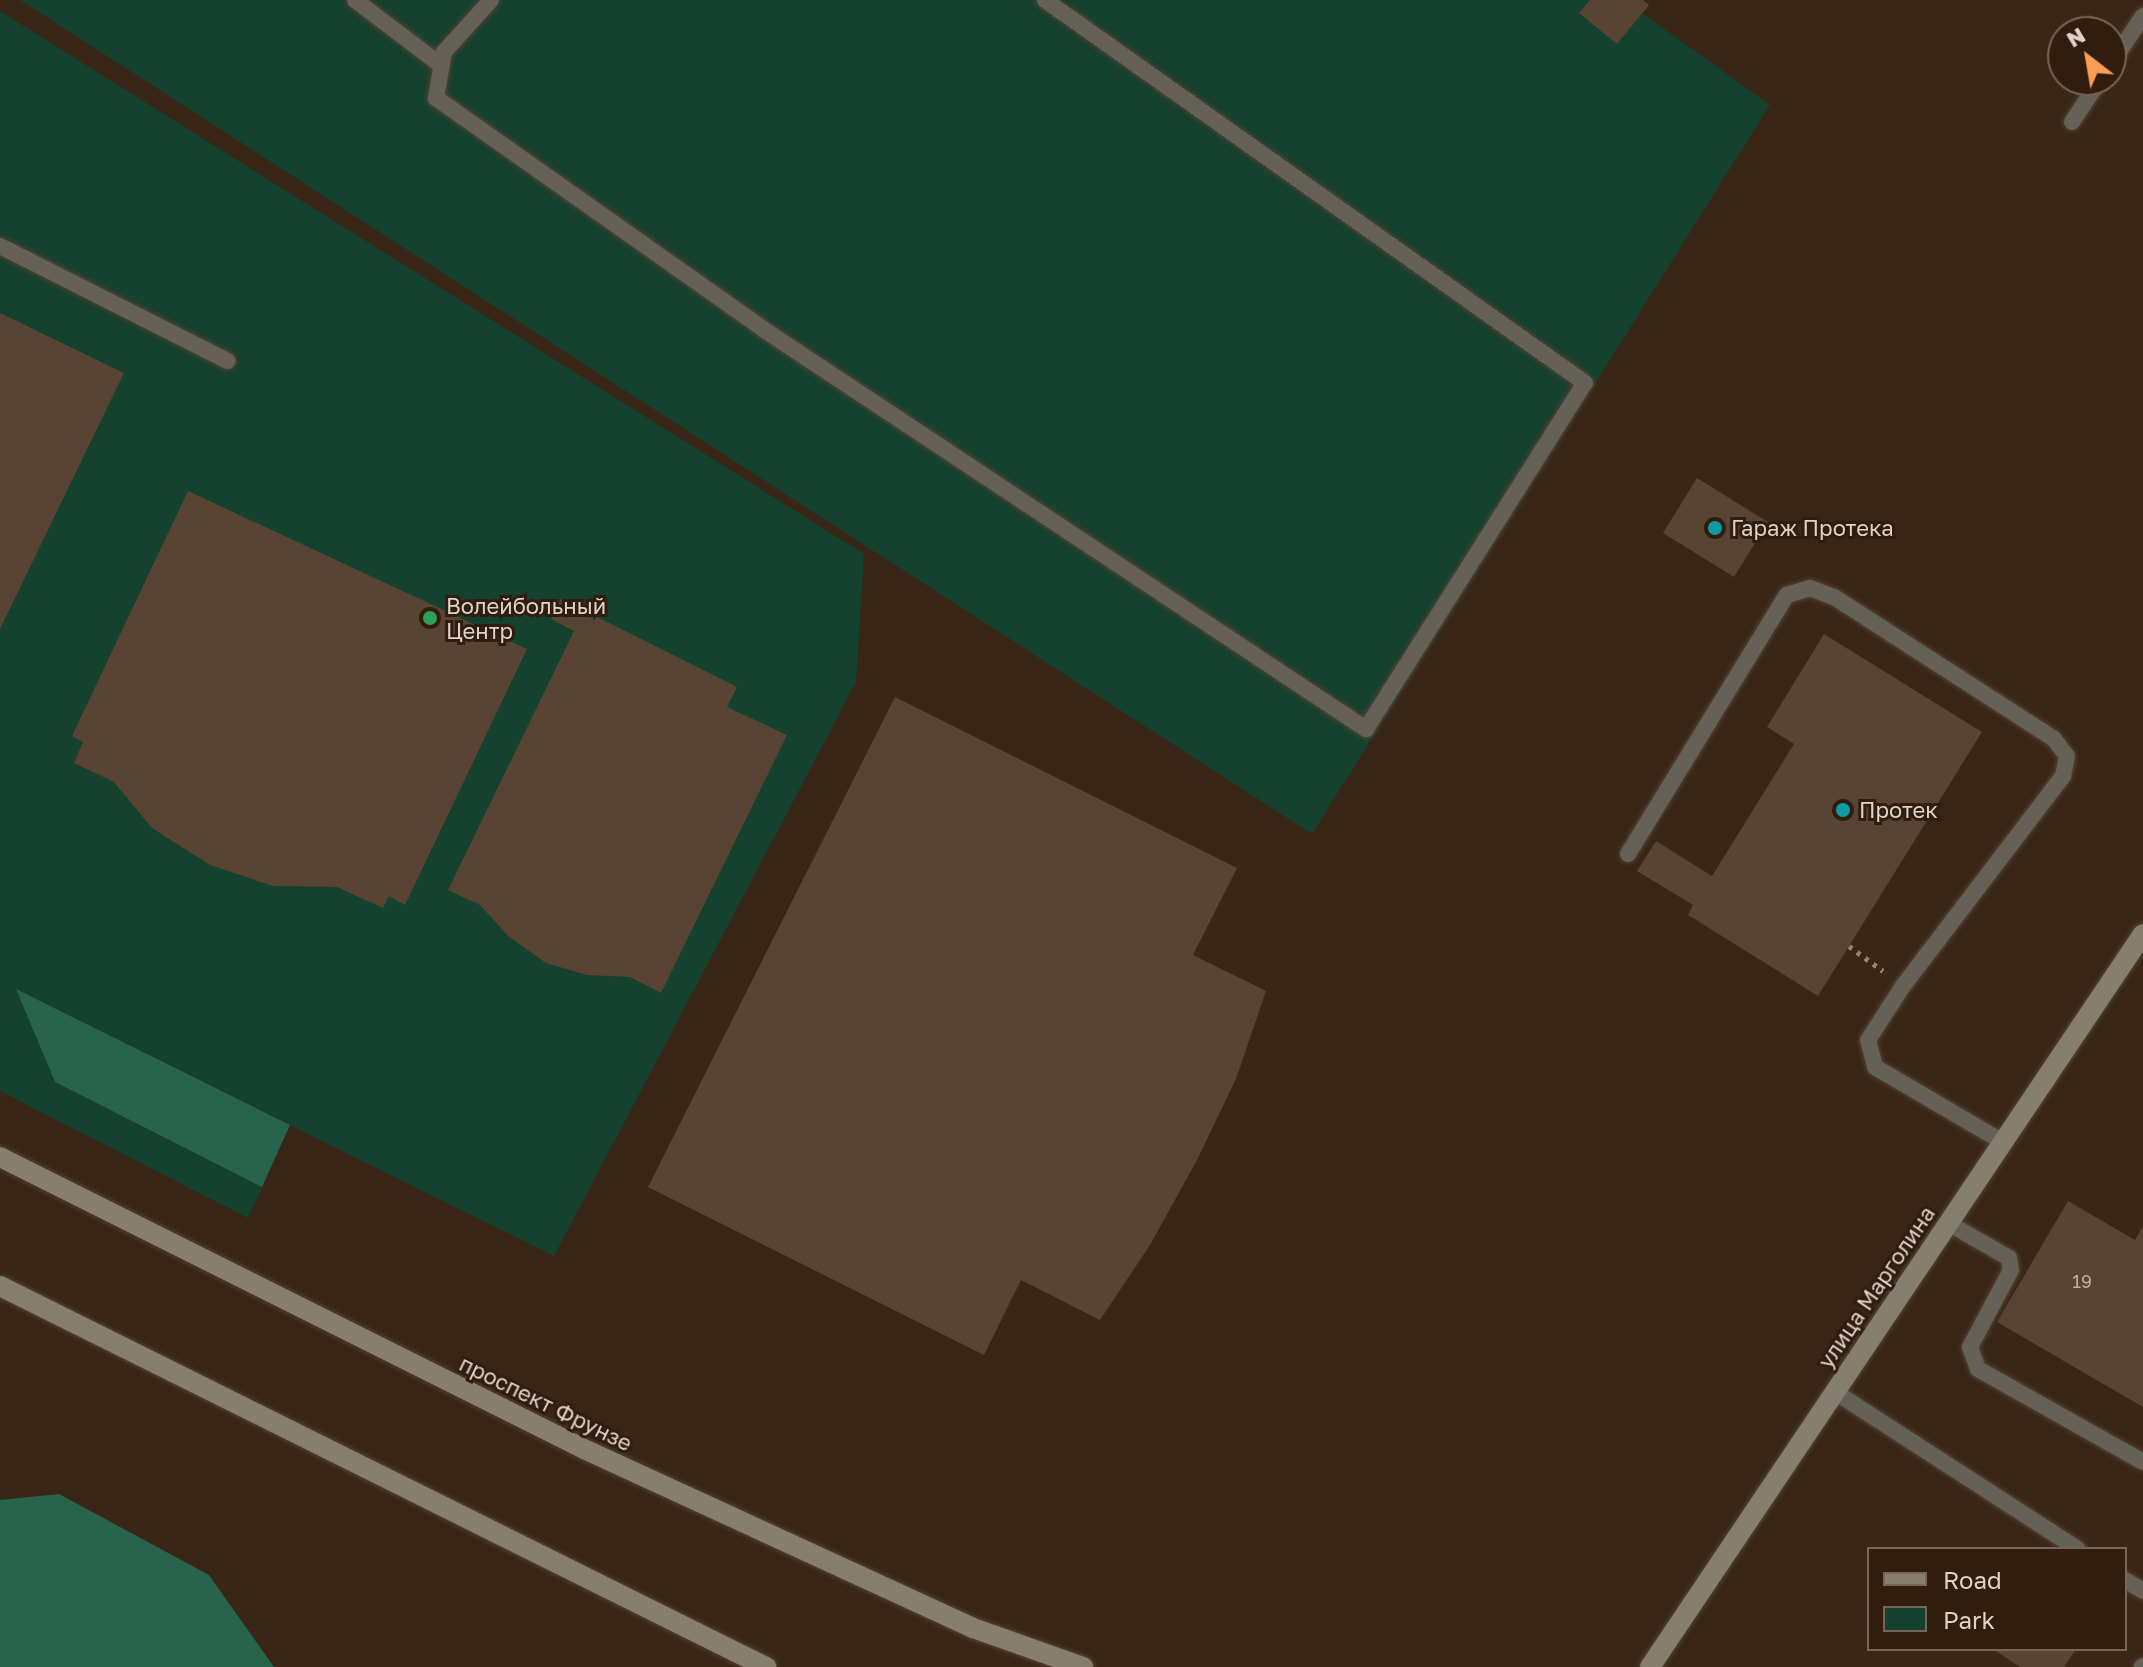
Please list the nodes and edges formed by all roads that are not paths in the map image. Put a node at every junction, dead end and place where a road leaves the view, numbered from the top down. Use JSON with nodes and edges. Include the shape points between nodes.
{"nodes":[{"id":1,"x":355,"y":0,"type":"edge"},
{"id":2,"x":491,"y":0,"type":"edge"},
{"id":3,"x":1045,"y":0,"type":"edge"},
{"id":4,"x":2143,"y":16,"type":"edge"},
{"id":5,"x":2127,"y":40,"type":"edge"},
{"id":6,"x":442,"y":66,"type":"junction"},
{"id":7,"x":2089,"y":96,"type":"edge"},
{"id":8,"x":2072,"y":122,"type":"dead end"},
{"id":9,"x":0,"y":246,"type":"edge"},
{"id":10,"x":228,"y":361,"type":"dead end"},
{"id":11,"x":1628,"y":854,"type":"dead end"},
{"id":12,"x":2143,"y":934,"type":"edge"},
{"id":13,"x":2003,"y":1142,"type":"junction"},
{"id":14,"x":0,"y":1157,"type":"edge"},
{"id":15,"x":1948,"y":1223,"type":"junction"},
{"id":16,"x":0,"y":1286,"type":"edge"},
{"id":17,"x":1835,"y":1392,"type":"junction"},
{"id":18,"x":2143,"y":1462,"type":"edge"},
{"id":19,"x":2075,"y":1547,"type":"edge"},
{"id":20,"x":766,"y":1667,"type":"edge"},
{"id":21,"x":1083,"y":1667,"type":"edge"},
{"id":22,"x":1650,"y":1667,"type":"edge"}],
"edges":[{"from":1,"to":6,"type":"lane"},
{"from":2,"to":6,"type":"lane","via":[[444,52]]},
{"from":3,"to":6,"type":"lane","via":[[1585,383],[1366,729],[763,329],[436,98]]},
{"from":4,"to":5,"type":"lane"},
{"from":7,"to":8,"type":"lane"},
{"from":9,"to":10,"type":"lane"},
{"from":11,"to":13,"type":"lane","via":[[1787,595],[1810,588],[1834,597],[2054,739],[2067,756],[2063,776],[1868,1040],[1875,1067]]},
{"from":12,"to":13,"type":"main road","name":"улица Марголина"},
{"from":13,"to":15,"type":"main road","name":"улица Марголина"},
{"from":14,"to":21,"type":"main road","name":"проспект Фрунзе","via":[[584,1449],[973,1628]]},
{"from":15,"to":17,"type":"main road","name":"улица Марголина"},
{"from":15,"to":18,"type":"lane","via":[[2009,1258],[2011,1270],[1970,1347],[1978,1369]]},
{"from":16,"to":20,"type":"main road"},
{"from":17,"to":19,"type":"lane"},
{"from":17,"to":22,"type":"main road","name":"улица Марголина"}]}
